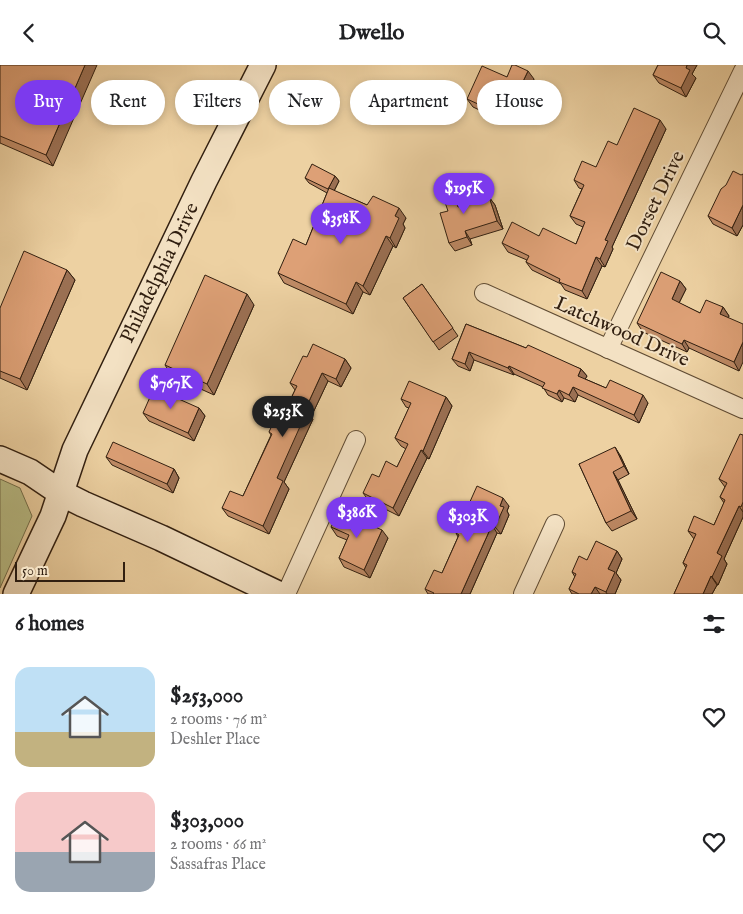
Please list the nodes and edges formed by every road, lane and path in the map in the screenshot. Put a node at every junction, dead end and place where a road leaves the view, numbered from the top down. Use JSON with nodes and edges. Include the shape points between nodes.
{"nodes":[{"id":1,"x":263,"y":65,"type":"edge"},
{"id":2,"x":743,"y":71,"type":"edge"},
{"id":3,"x":484,"y":293,"type":"dead end"},
{"id":4,"x":608,"y":349,"type":"junction"},
{"id":5,"x":743,"y":409,"type":"edge"},
{"id":6,"x":356,"y":440,"type":"dead end"},
{"id":7,"x":0,"y":459,"type":"edge"},
{"id":8,"x":61,"y":493,"type":"junction"},
{"id":9,"x":555,"y":524,"type":"dead end"},
{"id":10,"x":16,"y":594,"type":"edge"},
{"id":11,"x":278,"y":594,"type":"edge"},
{"id":12,"x":286,"y":594,"type":"edge"},
{"id":13,"x":524,"y":594,"type":"edge"}],
"edges":[{"from":1,"to":8,"type":"main road","name":"Philadelphia Drive","via":[[75,450]]},
{"from":2,"to":4,"type":"street","name":"Dorset Drive"},
{"from":3,"to":4,"type":"street","name":"Latchwood Drive"},
{"from":4,"to":5,"type":"street","name":"Latchwood Drive"},
{"from":6,"to":12,"type":"street"},
{"from":7,"to":8,"type":"main road","via":[[30,472]]},
{"from":8,"to":10,"type":"main road","name":"Philadelphia Drive"},
{"from":8,"to":11,"type":"main road"},
{"from":9,"to":13,"type":"street"}]}
